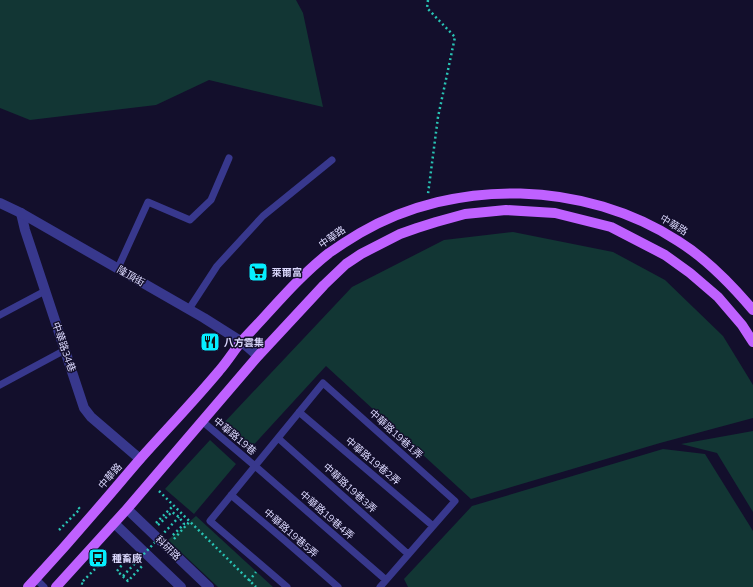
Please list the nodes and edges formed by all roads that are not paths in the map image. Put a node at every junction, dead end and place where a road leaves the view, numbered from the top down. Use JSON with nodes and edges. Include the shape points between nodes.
{"nodes":[{"id":1,"x":229,"y":158,"type":"dead end"},
{"id":2,"x":332,"y":160,"type":"dead end"},
{"id":3,"x":0,"y":203,"type":"edge"},
{"id":4,"x":21,"y":213,"type":"junction"},
{"id":5,"x":118,"y":268,"type":"junction"},
{"id":6,"x":45,"y":291,"type":"junction"},
{"id":7,"x":189,"y":309,"type":"junction"},
{"id":8,"x":753,"y":310,"type":"edge"},
{"id":9,"x":0,"y":315,"type":"edge"},
{"id":10,"x":242,"y":342,"type":"junction"},
{"id":11,"x":753,"y":342,"type":"edge"},
{"id":12,"x":65,"y":350,"type":"junction"},
{"id":13,"x":258,"y":356,"type":"junction"},
{"id":14,"x":0,"y":385,"type":"edge"},
{"id":15,"x":299,"y":412,"type":"junction"},
{"id":16,"x":202,"y":421,"type":"junction"},
{"id":17,"x":278,"y":438,"type":"junction"},
{"id":18,"x":140,"y":458,"type":"junction"},
{"id":19,"x":255,"y":466,"type":"junction"},
{"id":20,"x":231,"y":495,"type":"junction"},
{"id":21,"x":127,"y":509,"type":"junction"},
{"id":22,"x":114,"y":523,"type":"junction"},
{"id":23,"x":433,"y":526,"type":"junction"},
{"id":24,"x":408,"y":554,"type":"junction"},
{"id":25,"x":36,"y":579,"type":"junction"},
{"id":26,"x":386,"y":580,"type":"junction"},
{"id":27,"x":28,"y":587,"type":"edge"},
{"id":28,"x":44,"y":587,"type":"edge"},
{"id":29,"x":56,"y":587,"type":"edge"},
{"id":30,"x":181,"y":587,"type":"edge"},
{"id":31,"x":209,"y":587,"type":"edge"},
{"id":32,"x":288,"y":587,"type":"edge"},
{"id":33,"x":338,"y":587,"type":"edge"},
{"id":34,"x":380,"y":587,"type":"edge"}],
"edges":[{"from":1,"to":5,"type":"lane","via":[[211,200],[190,220],[148,202]]},
{"from":2,"to":7,"type":"lane","via":[[263,216],[217,266]]},
{"from":3,"to":4,"type":"street","name":"隆頂街"},
{"from":4,"to":5,"type":"street","name":"隆頂街"},
{"from":4,"to":6,"type":"street","name":"中華路34巷"},
{"from":5,"to":7,"type":"street","name":"隆頂街"},
{"from":6,"to":9,"type":"lane"},
{"from":6,"to":12,"type":"street","name":"中華路34巷"},
{"from":7,"to":10,"type":"street","name":"隆頂街"},
{"from":8,"to":10,"type":"main road","name":"中華路","via":[[703,258],[680,241],[633,217],[583,201],[552,196],[486,195],[456,198],[393,216],[346,242],[306,273]]},
{"from":10,"to":13,"type":"street","name":"隆頂街"},
{"from":10,"to":18,"type":"main road","name":"中華路"},
{"from":11,"to":13,"type":"main road","via":[[718,297],[690,273],[642,242],[611,227],[555,213],[506,210],[465,214],[436,222],[400,234],[361,254],[324,285]]},
{"from":12,"to":14,"type":"lane"},
{"from":12,"to":18,"type":"street","name":"中華路34巷","via":[[84,408],[91,417]]},
{"from":13,"to":16,"type":"main road"},
{"from":15,"to":17,"type":"lane"},
{"from":15,"to":23,"type":"lane","name":"中華路19巷2弄"},
{"from":15,"to":23,"type":"lane","name":"中華路19巷1弄","via":[[323,383],[455,501]]},
{"from":16,"to":19,"type":"lane","name":"中華路19巷"},
{"from":16,"to":21,"type":"main road"},
{"from":17,"to":19,"type":"lane"},
{"from":17,"to":24,"type":"lane","name":"中華路19巷3弄"},
{"from":18,"to":25,"type":"main road","name":"中華路"},
{"from":19,"to":20,"type":"lane"},
{"from":19,"to":26,"type":"lane","name":"中華路19巷4弄"},
{"from":20,"to":32,"type":"lane","via":[[210,521]]},
{"from":20,"to":33,"type":"lane","name":"中華路19巷5弄"},
{"from":21,"to":22,"type":"main road"},
{"from":21,"to":31,"type":"street","name":"科研路"},
{"from":22,"to":29,"type":"main road"},
{"from":22,"to":30,"type":"street","name":"科研路"},
{"from":23,"to":24,"type":"lane"},
{"from":24,"to":26,"type":"lane"},
{"from":25,"to":27,"type":"main road","name":"中華路"},
{"from":25,"to":28,"type":"lane"},
{"from":26,"to":34,"type":"lane"}]}
